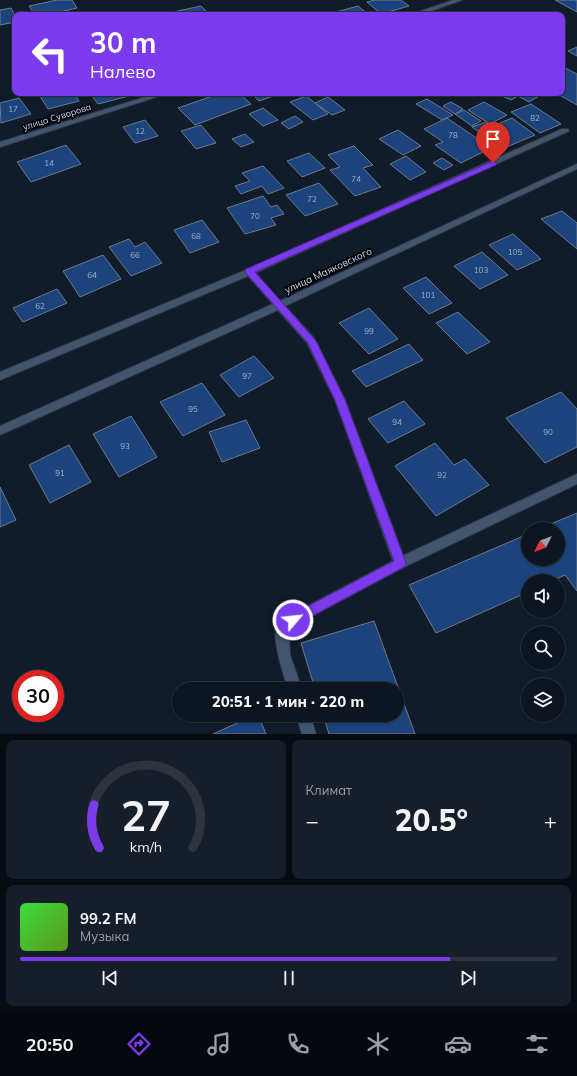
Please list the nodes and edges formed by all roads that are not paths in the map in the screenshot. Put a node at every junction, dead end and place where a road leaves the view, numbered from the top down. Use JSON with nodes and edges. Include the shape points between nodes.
{"nodes":[{"id":1,"x":459,"y":0,"type":"edge"},
{"id":2,"x":422,"y":12,"type":"edge"},
{"id":3,"x":155,"y":96,"type":"edge"},
{"id":4,"x":565,"y":132,"type":"dead end"},
{"id":5,"x":0,"y":145,"type":"edge"},
{"id":6,"x":577,"y":166,"type":"edge"},
{"id":7,"x":249,"y":272,"type":"junction"},
{"id":8,"x":280,"y":305,"type":"junction"},
{"id":9,"x":0,"y":376,"type":"edge"},
{"id":10,"x":0,"y":432,"type":"edge"},
{"id":11,"x":577,"y":480,"type":"edge"},
{"id":12,"x":400,"y":563,"type":"junction"},
{"id":13,"x":293,"y":682,"type":"edge"},
{"id":14,"x":305,"y":722,"type":"edge"},
{"id":15,"x":309,"y":734,"type":"edge"}],
"edges":[{"from":1,"to":2,"type":"street"},
{"from":3,"to":5,"type":"street","name":"улица Суворова"},
{"from":4,"to":7,"type":"street"},
{"from":6,"to":8,"type":"street","name":"улица Маяковского"},
{"from":7,"to":8,"type":"street"},
{"from":7,"to":9,"type":"street"},
{"from":8,"to":10,"type":"street","name":"улица Маяковского"},
{"from":8,"to":12,"type":"street","via":[[311,341],[340,400]]},
{"from":11,"to":12,"type":"street"},
{"from":12,"to":13,"type":"street","via":[[282,628],[284,655]]},
{"from":14,"to":15,"type":"street"}]}
